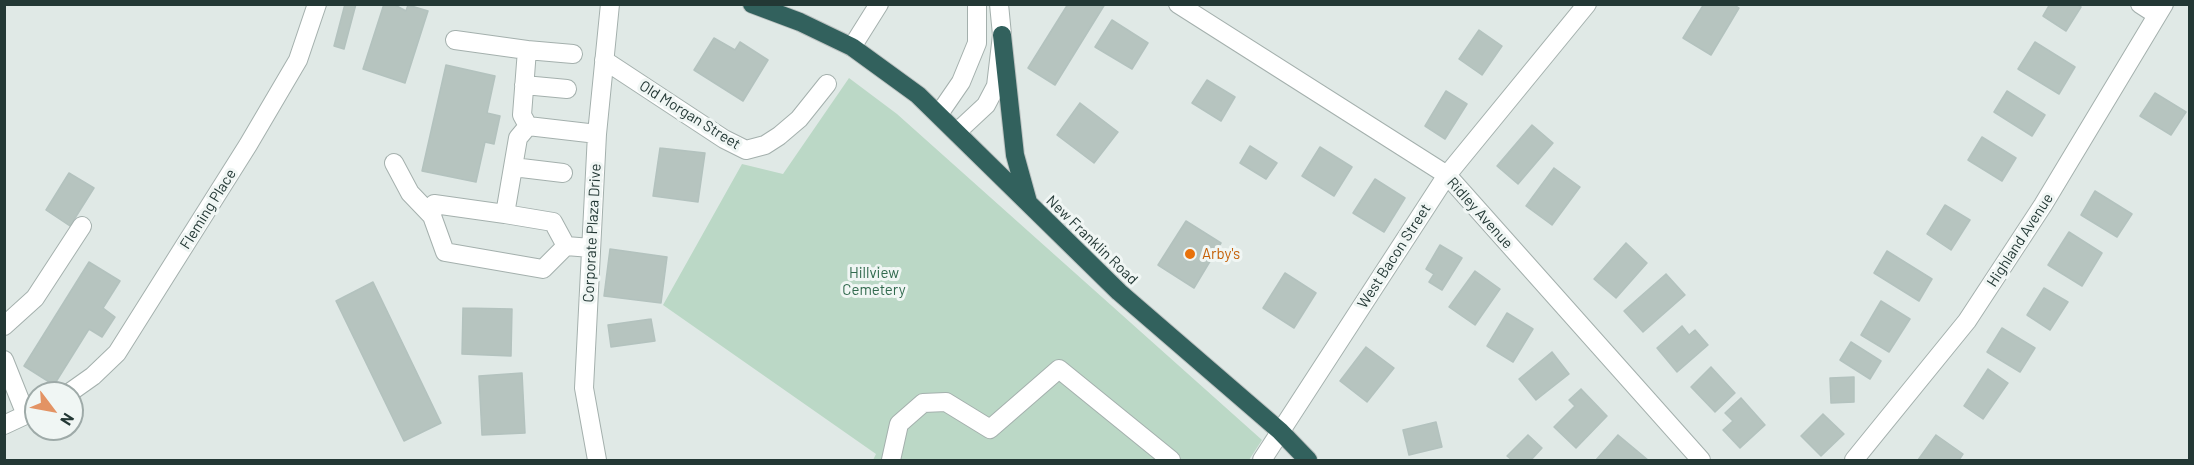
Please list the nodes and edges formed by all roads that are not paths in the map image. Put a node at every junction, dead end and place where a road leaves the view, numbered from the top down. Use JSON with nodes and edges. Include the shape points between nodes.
{"nodes":[{"id":1,"x":317,"y":4,"type":"edge"},
{"id":2,"x":610,"y":4,"type":"edge"},
{"id":3,"x":752,"y":4,"type":"edge"},
{"id":4,"x":879,"y":4,"type":"edge"},
{"id":5,"x":999,"y":4,"type":"edge"},
{"id":6,"x":1178,"y":4,"type":"edge"},
{"id":7,"x":1587,"y":4,"type":"edge"},
{"id":8,"x":2140,"y":4,"type":"edge"},
{"id":9,"x":977,"y":7,"type":"edge"},
{"id":10,"x":2160,"y":10,"type":"edge"},
{"id":11,"x":1002,"y":35,"type":"junction"},
{"id":12,"x":456,"y":40,"type":"dead end"},
{"id":13,"x":852,"y":46,"type":"junction"},
{"id":14,"x":527,"y":50,"type":"junction"},
{"id":15,"x":573,"y":54,"type":"dead end"},
{"id":16,"x":604,"y":60,"type":"junction"},
{"id":17,"x":826,"y":84,"type":"dead end"},
{"id":18,"x":524,"y":85,"type":"junction"},
{"id":19,"x":567,"y":89,"type":"dead end"},
{"id":20,"x":939,"y":114,"type":"junction"},
{"id":21,"x":528,"y":126,"type":"junction"},
{"id":22,"x":957,"y":132,"type":"junction"},
{"id":23,"x":597,"y":134,"type":"junction"},
{"id":24,"x":394,"y":163,"type":"dead end"},
{"id":25,"x":513,"y":167,"type":"junction"},
{"id":26,"x":563,"y":173,"type":"dead end"},
{"id":27,"x":1447,"y":175,"type":"junction"},
{"id":28,"x":1029,"y":204,"type":"junction"},
{"id":29,"x":505,"y":214,"type":"junction"},
{"id":30,"x":432,"y":216,"type":"junction"},
{"id":31,"x":82,"y":226,"type":"dead end"},
{"id":32,"x":566,"y":246,"type":"junction"},
{"id":33,"x":591,"y":248,"type":"junction"},
{"id":34,"x":4,"y":326,"type":"edge"},
{"id":35,"x":4,"y":360,"type":"edge"},
{"id":36,"x":84,"y":382,"type":"edge"},
{"id":37,"x":24,"y":399,"type":"edge"},
{"id":38,"x":24,"y":416,"type":"edge"},
{"id":39,"x":4,"y":425,"type":"edge"},
{"id":40,"x":1280,"y":431,"type":"junction"},
{"id":41,"x":597,"y":460,"type":"edge"},
{"id":42,"x":891,"y":460,"type":"edge"},
{"id":43,"x":1171,"y":460,"type":"edge"},
{"id":44,"x":1262,"y":460,"type":"edge"},
{"id":45,"x":1308,"y":460,"type":"edge"},
{"id":46,"x":1701,"y":460,"type":"edge"},
{"id":47,"x":1854,"y":460,"type":"edge"}],
"edges":[{"from":1,"to":36,"type":"street","name":"Fleming Place","via":[[298,60],[248,146],[117,353]]},
{"from":2,"to":16,"type":"street","name":"Corporate Plaza Drive"},
{"from":3,"to":13,"type":"highway","name":"New Franklin Road"},
{"from":4,"to":13,"type":"street"},
{"from":5,"to":11,"type":"street"},
{"from":6,"to":27,"type":"street","name":"Ridley Avenue"},
{"from":7,"to":27,"type":"street","name":"West Bacon Street"},
{"from":8,"to":10,"type":"street"},
{"from":9,"to":20,"type":"street","via":[[977,43],[961,82]]},
{"from":10,"to":47,"type":"street","name":"Highland Avenue","via":[[2043,205],[1967,321]]},
{"from":11,"to":22,"type":"street","via":[[996,86],[986,105]]},
{"from":11,"to":28,"type":"highway","via":[[1015,155]]},
{"from":12,"to":14,"type":"street"},
{"from":13,"to":20,"type":"highway","name":"New Franklin Road"},
{"from":14,"to":15,"type":"street"},
{"from":14,"to":18,"type":"street"},
{"from":16,"to":17,"type":"street","name":"Old Morgan Street","via":[[746,150],[779,136],[799,119]]},
{"from":16,"to":23,"type":"street","name":"Corporate Plaza Drive"},
{"from":18,"to":19,"type":"street"},
{"from":18,"to":21,"type":"street","via":[[522,115]]},
{"from":20,"to":22,"type":"highway","name":"New Franklin Road"},
{"from":21,"to":23,"type":"street"},
{"from":21,"to":25,"type":"street","via":[[518,138]]},
{"from":22,"to":28,"type":"highway","name":"New Franklin Road"},
{"from":23,"to":33,"type":"street","name":"Corporate Plaza Drive"},
{"from":24,"to":30,"type":"street","via":[[410,193]]},
{"from":25,"to":26,"type":"street"},
{"from":25,"to":29,"type":"street"},
{"from":27,"to":40,"type":"street","name":"West Bacon Street"},
{"from":27,"to":46,"type":"street","name":"Ridley Avenue"},
{"from":28,"to":40,"type":"highway","name":"New Franklin Road","via":[[1119,292]]},
{"from":29,"to":30,"type":"street","via":[[434,204]]},
{"from":29,"to":32,"type":"street","via":[[553,222]]},
{"from":30,"to":32,"type":"street","via":[[445,252],[457,256],[543,269]]},
{"from":31,"to":34,"type":"street","via":[[35,298]]},
{"from":32,"to":33,"type":"street"},
{"from":33,"to":41,"type":"street","name":"Corporate Plaza Drive","via":[[584,388]]},
{"from":35,"to":37,"type":"street"},
{"from":38,"to":39,"type":"street"},
{"from":40,"to":44,"type":"street","name":"West Bacon Street"},
{"from":40,"to":45,"type":"highway","name":"New Franklin Road"},
{"from":42,"to":43,"type":"street","via":[[899,424],[923,403],[946,402],[990,429],[1059,369]]}]}
